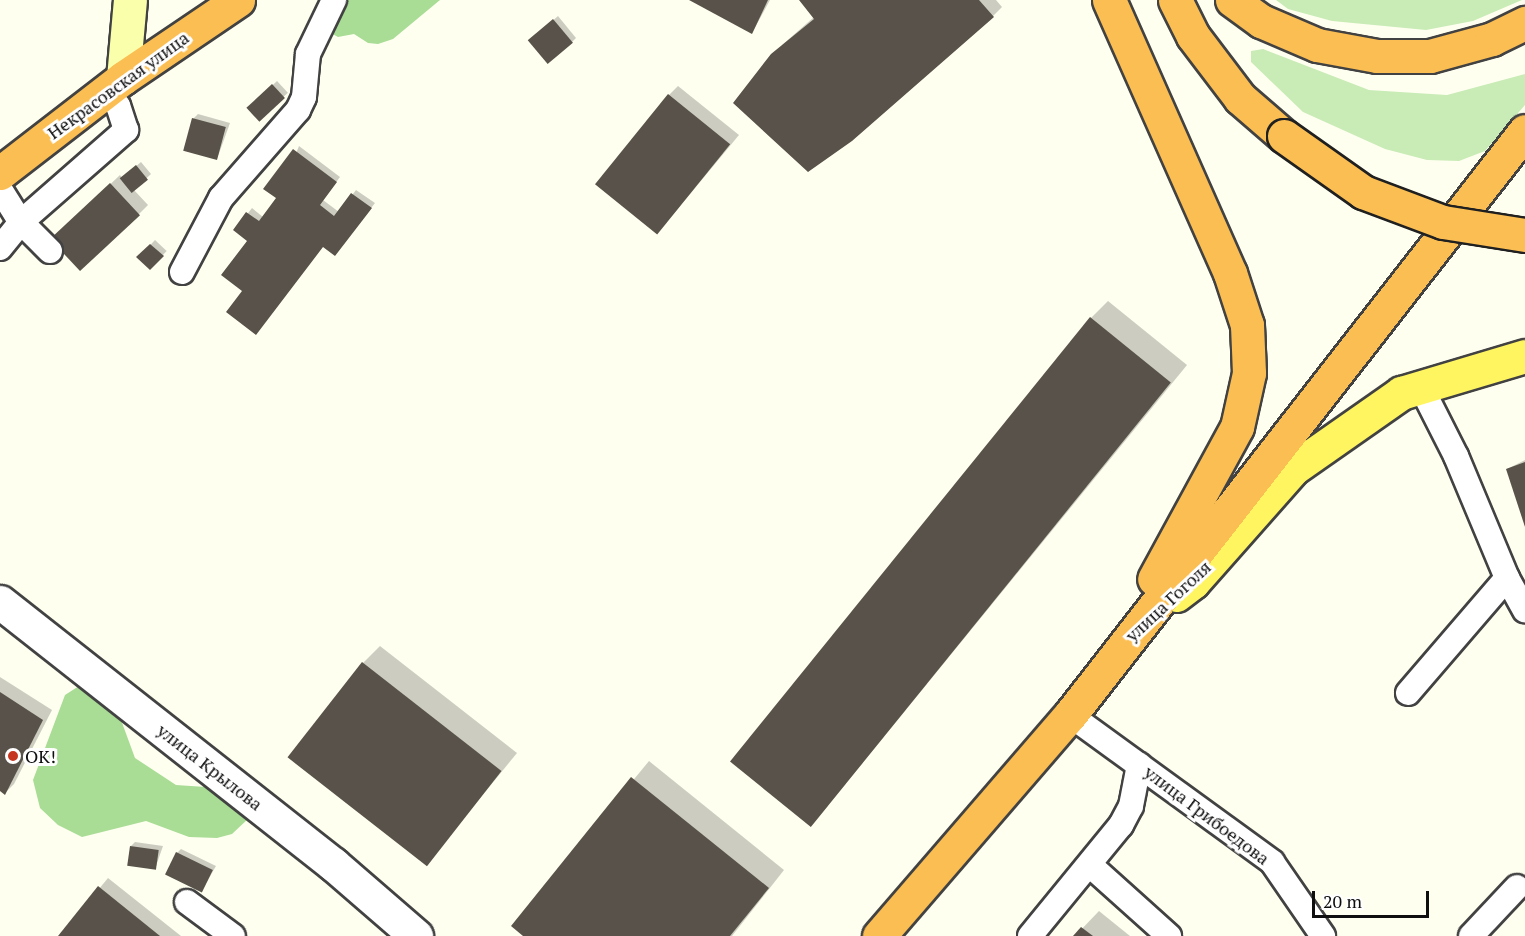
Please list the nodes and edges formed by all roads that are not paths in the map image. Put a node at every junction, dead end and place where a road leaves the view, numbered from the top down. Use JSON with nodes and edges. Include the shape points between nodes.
{"nodes":[{"id":1,"x":130,"y":0,"type":"edge"},
{"id":2,"x":238,"y":0,"type":"edge"},
{"id":3,"x":334,"y":0,"type":"edge"},
{"id":4,"x":1109,"y":0,"type":"edge"},
{"id":5,"x":1175,"y":0,"type":"edge"},
{"id":6,"x":1232,"y":0,"type":"edge"},
{"id":7,"x":1525,"y":23,"type":"edge"},
{"id":8,"x":114,"y":85,"type":"junction"},
{"id":9,"x":1525,"y":131,"type":"edge"},
{"id":10,"x":0,"y":173,"type":"edge"},
{"id":11,"x":0,"y":189,"type":"edge"},
{"id":12,"x":21,"y":222,"type":"junction"},
{"id":13,"x":1525,"y":235,"type":"edge"},
{"id":14,"x":0,"y":248,"type":"edge"},
{"id":15,"x":50,"y":250,"type":"dead end"},
{"id":16,"x":182,"y":272,"type":"dead end"},
{"id":17,"x":1525,"y":356,"type":"edge"},
{"id":18,"x":1420,"y":385,"type":"junction"},
{"id":19,"x":1507,"y":578,"type":"junction"},
{"id":20,"x":0,"y":602,"type":"edge"},
{"id":21,"x":1525,"y":610,"type":"edge"},
{"id":22,"x":1134,"y":628,"type":"junction"},
{"id":23,"x":1408,"y":693,"type":"dead end"},
{"id":24,"x":1070,"y":714,"type":"junction"},
{"id":25,"x":1139,"y":765,"type":"junction"},
{"id":26,"x":1091,"y":866,"type":"junction"},
{"id":27,"x":1517,"y":886,"type":"dead end"},
{"id":28,"x":187,"y":902,"type":"dead end"},
{"id":29,"x":233,"y":936,"type":"edge"},
{"id":30,"x":416,"y":936,"type":"edge"},
{"id":31,"x":879,"y":936,"type":"edge"},
{"id":32,"x":1030,"y":936,"type":"edge"},
{"id":33,"x":1169,"y":936,"type":"edge"},
{"id":34,"x":1323,"y":936,"type":"edge"},
{"id":35,"x":1471,"y":936,"type":"edge"}],
"edges":[{"from":1,"to":8,"type":"main road"},
{"from":2,"to":8,"type":"highway","name":"Некрасовская улица"},
{"from":3,"to":16,"type":"lane","via":[[308,54],[304,97],[298,110],[221,198]]},
{"from":4,"to":22,"type":"highway","via":[[1230,273],[1247,325],[1249,373],[1237,428],[1155,575]]},
{"from":5,"to":13,"type":"highway","bridge":true,"via":[[1193,36],[1240,98],[1284,136],[1363,192],[1443,222]]},
{"from":6,"to":7,"type":"highway","via":[[1261,21],[1317,45],[1377,56],[1430,56],[1492,39]]},
{"from":8,"to":10,"type":"highway","name":"Некрасовская улица"},
{"from":8,"to":12,"type":"lane","via":[[126,130]]},
{"from":9,"to":22,"type":"highway"},
{"from":11,"to":12,"type":"lane"},
{"from":12,"to":14,"type":"lane"},
{"from":12,"to":15,"type":"lane"},
{"from":17,"to":18,"type":"main road","name":"улица Гоголя"},
{"from":18,"to":19,"type":"lane","via":[[1456,456]]},
{"from":18,"to":22,"type":"main road","name":"улица Гоголя","via":[[1294,468],[1193,582]]},
{"from":19,"to":21,"type":"lane"},
{"from":19,"to":23,"type":"lane"},
{"from":20,"to":30,"type":"street","name":"улица Крылова","via":[[333,864]]},
{"from":22,"to":24,"type":"highway","name":"улица Гоголя"},
{"from":24,"to":25,"type":"lane","name":"улица Грибоедова"},
{"from":24,"to":31,"type":"highway","name":"улица Гоголя"},
{"from":25,"to":26,"type":"lane","via":[[1126,816]]},
{"from":25,"to":34,"type":"lane","name":"улица Грибоедова","via":[[1272,862]]},
{"from":26,"to":32,"type":"lane"},
{"from":26,"to":33,"type":"lane"},
{"from":27,"to":35,"type":"lane"},
{"from":28,"to":29,"type":"lane"}]}
